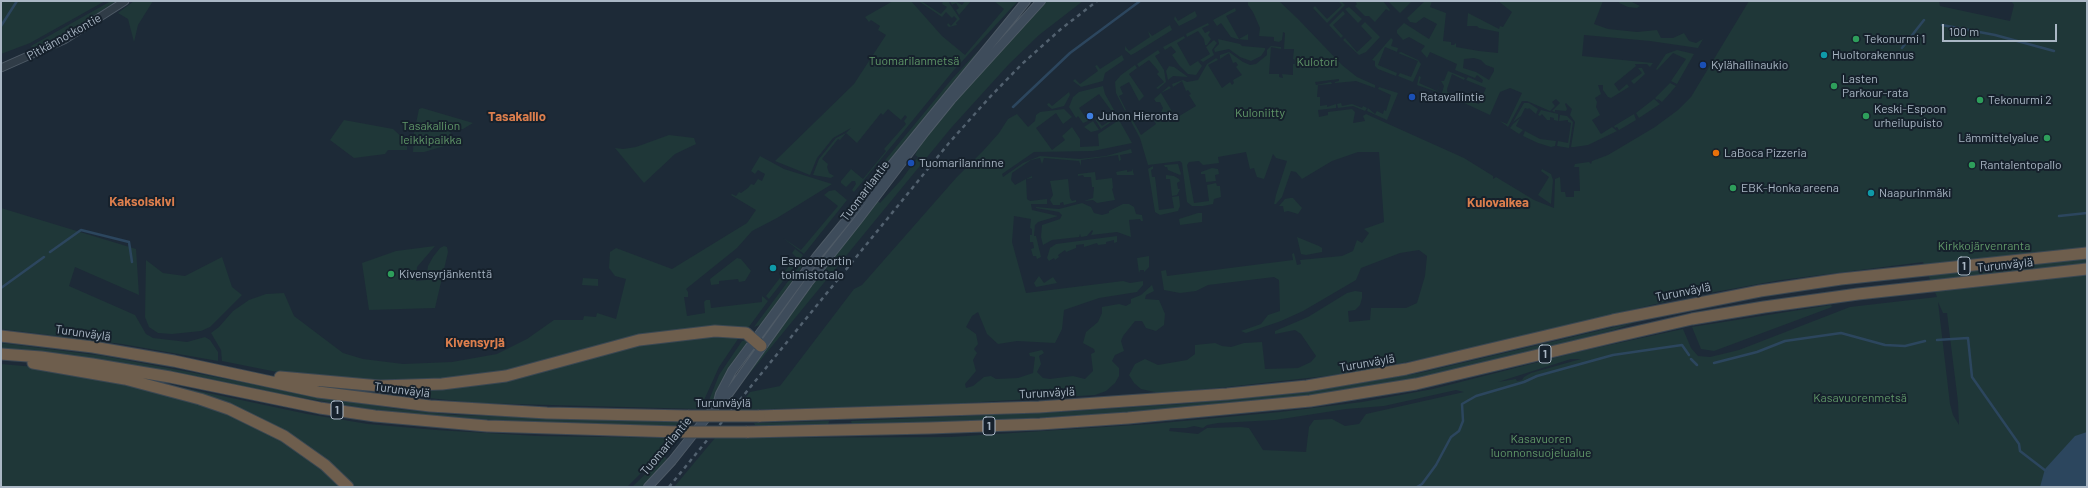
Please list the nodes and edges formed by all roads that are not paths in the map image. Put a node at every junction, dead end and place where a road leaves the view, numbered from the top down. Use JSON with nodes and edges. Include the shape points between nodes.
{"nodes":[{"id":1,"x":125,"y":1,"type":"edge"},
{"id":2,"x":1026,"y":1,"type":"edge"},
{"id":3,"x":1041,"y":1,"type":"edge"},
{"id":4,"x":1,"y":68,"type":"edge"},
{"id":5,"x":2087,"y":253,"type":"edge"},
{"id":6,"x":2087,"y":269,"type":"edge"},
{"id":7,"x":1,"y":336,"type":"edge"},
{"id":8,"x":758,"y":343,"type":"junction"},
{"id":9,"x":1,"y":355,"type":"edge"},
{"id":10,"x":242,"y":375,"type":"junction"},
{"id":11,"x":348,"y":487,"type":"edge"},
{"id":12,"x":648,"y":487,"type":"edge"}],
"edges":[{"from":1,"to":4,"type":"street","name":"Pitkännotkontie","via":[[64,40]]},
{"from":2,"to":8,"type":"main road","name":"Tuomarilantie","via":[[858,203]]},
{"from":3,"to":8,"type":"main road","name":"Tuomarilantie","via":[[925,132],[866,210]]},
{"from":5,"to":10,"type":"highway","name":"Turunväylä","number":"1","bridge":true,"via":[[1841,279],[1760,291],[1613,320],[1406,369],[1307,386],[1040,407],[759,416],[547,413],[430,406],[318,392]]},
{"from":6,"to":9,"type":"highway","name":"Turunväylä","number":"1","bridge":true,"via":[[1858,294],[1692,319],[1454,376],[1310,401],[1040,424],[747,432],[487,426],[375,416],[320,408],[170,377],[92,364]]},
{"from":7,"to":10,"type":"highway","name":"Turunväylä","number":"1","via":[[93,347]]},
{"from":8,"to":10,"type":"highway","via":[[746,333],[730,331],[670,336],[603,349],[506,376],[442,384],[380,386]]},
{"from":8,"to":12,"type":"main road","name":"Tuomarilantie","via":[[732,370],[718,403]]},
{"from":9,"to":11,"type":"highway","via":[[125,379],[229,409],[284,436],[325,465]]}]}
